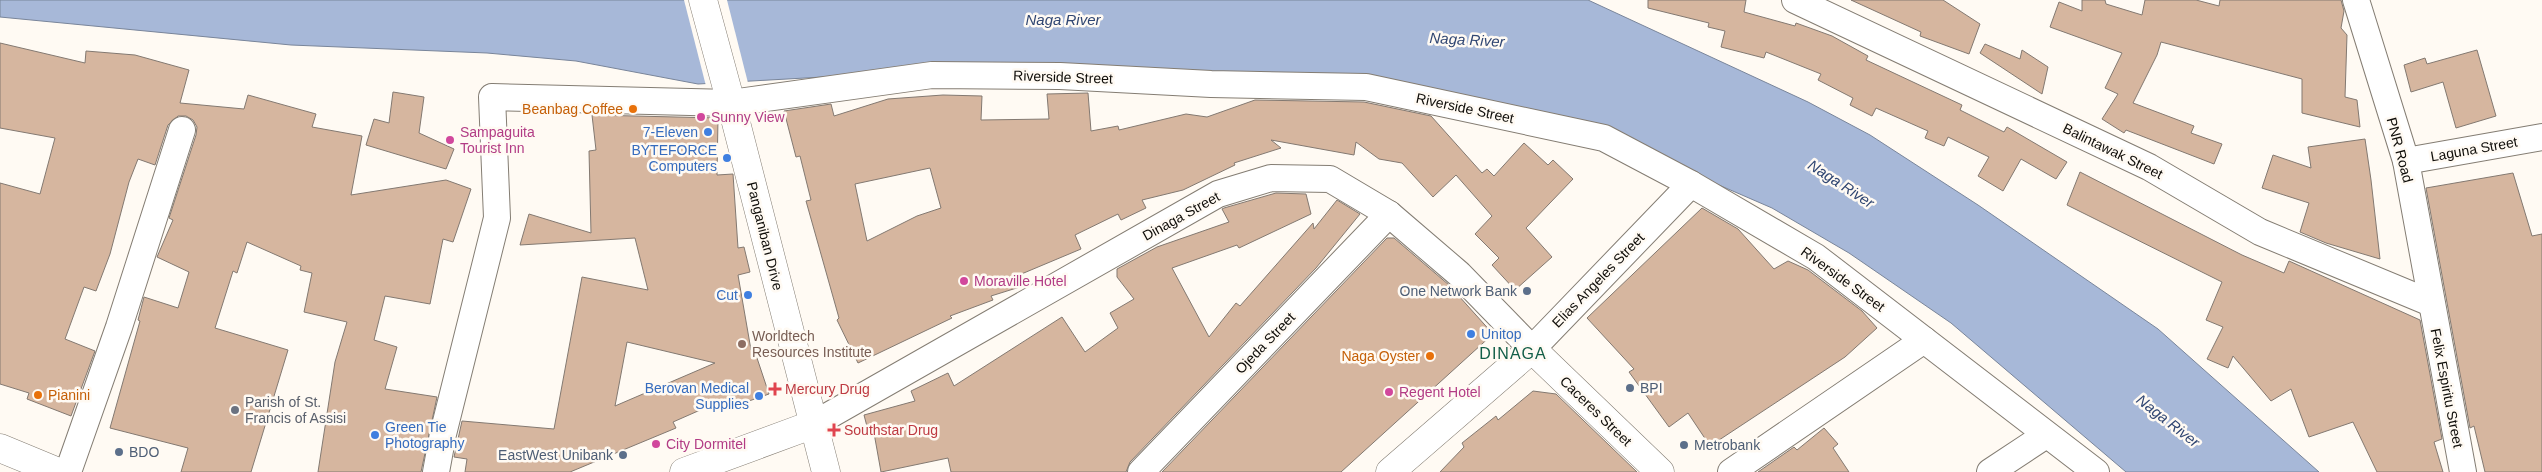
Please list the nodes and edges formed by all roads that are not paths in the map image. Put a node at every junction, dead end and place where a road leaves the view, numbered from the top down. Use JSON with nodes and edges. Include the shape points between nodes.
{"nodes":[{"id":1,"x":703,"y":0,"type":"edge"},
{"id":2,"x":1795,"y":0,"type":"edge"},
{"id":3,"x":2356,"y":0,"type":"edge"},
{"id":4,"x":730,"y":98,"type":"junction"},
{"id":5,"x":182,"y":130,"type":"dead end"},
{"id":6,"x":2542,"y":138,"type":"edge"},
{"id":7,"x":2406,"y":161,"type":"junction"},
{"id":8,"x":1691,"y":184,"type":"junction"},
{"id":9,"x":1388,"y":214,"type":"junction"},
{"id":10,"x":2431,"y":303,"type":"junction"},
{"id":11,"x":1924,"y":340,"type":"junction"},
{"id":12,"x":1532,"y":349,"type":"junction"},
{"id":13,"x":814,"y":424,"type":"junction"},
{"id":14,"x":2046,"y":435,"type":"junction"},
{"id":15,"x":0,"y":448,"type":"edge"},
{"id":16,"x":58,"y":472,"type":"edge"},
{"id":17,"x":68,"y":472,"type":"edge"},
{"id":18,"x":436,"y":472,"type":"edge"},
{"id":19,"x":684,"y":472,"type":"edge"},
{"id":20,"x":826,"y":472,"type":"edge"},
{"id":21,"x":1141,"y":472,"type":"edge"},
{"id":22,"x":1390,"y":472,"type":"edge"},
{"id":23,"x":1660,"y":472,"type":"edge"},
{"id":24,"x":1731,"y":472,"type":"edge"},
{"id":25,"x":1990,"y":472,"type":"edge"},
{"id":26,"x":2096,"y":472,"type":"edge"},
{"id":27,"x":2463,"y":472,"type":"edge"}],
"edges":[{"from":1,"to":4,"type":"main road","name":"Panganiban Drive"},
{"from":2,"to":10,"type":"street","name":"Balintawak Street","via":[[2149,167],[2260,232]]},
{"from":3,"to":7,"type":"street","name":"PNR Road"},
{"from":4,"to":8,"type":"street","name":"Riverside Street","via":[[932,75],[1060,76],[1211,84],[1366,87],[1604,138]]},
{"from":4,"to":13,"type":"main road","name":"Panganiban Drive"},
{"from":4,"to":18,"type":"street","name":"Riverside Street","via":[[492,97],[497,218]]},
{"from":5,"to":17,"type":"street","via":[[119,327]]},
{"from":6,"to":7,"type":"street","name":"Laguna Street"},
{"from":7,"to":10,"type":"street","name":"PNR Road"},
{"from":8,"to":11,"type":"street","name":"Riverside Street","via":[[1816,257]]},
{"from":8,"to":12,"type":"street","name":"Elias Angeles Street"},
{"from":9,"to":12,"type":"street","name":"Dinaga Street","via":[[1459,274]]},
{"from":9,"to":13,"type":"street","name":"Dinaga Street","via":[[1330,180],[1271,178],[1218,194]]},
{"from":9,"to":21,"type":"street","name":"Ojeda Street"},
{"from":10,"to":27,"type":"street","name":"Felix Espiritu Street"},
{"from":11,"to":14,"type":"street","name":"Riverside Street"},
{"from":11,"to":24,"type":"street"},
{"from":12,"to":22,"type":"main road","name":"Elias Angeles Street"},
{"from":12,"to":23,"type":"main road","name":"Caceres Street"},
{"from":13,"to":19,"type":"main road"},
{"from":13,"to":20,"type":"main road","name":"Panganiban Drive"},
{"from":14,"to":25,"type":"street"},
{"from":14,"to":26,"type":"street","name":"Riverside Street"},
{"from":15,"to":16,"type":"main road"}]}
